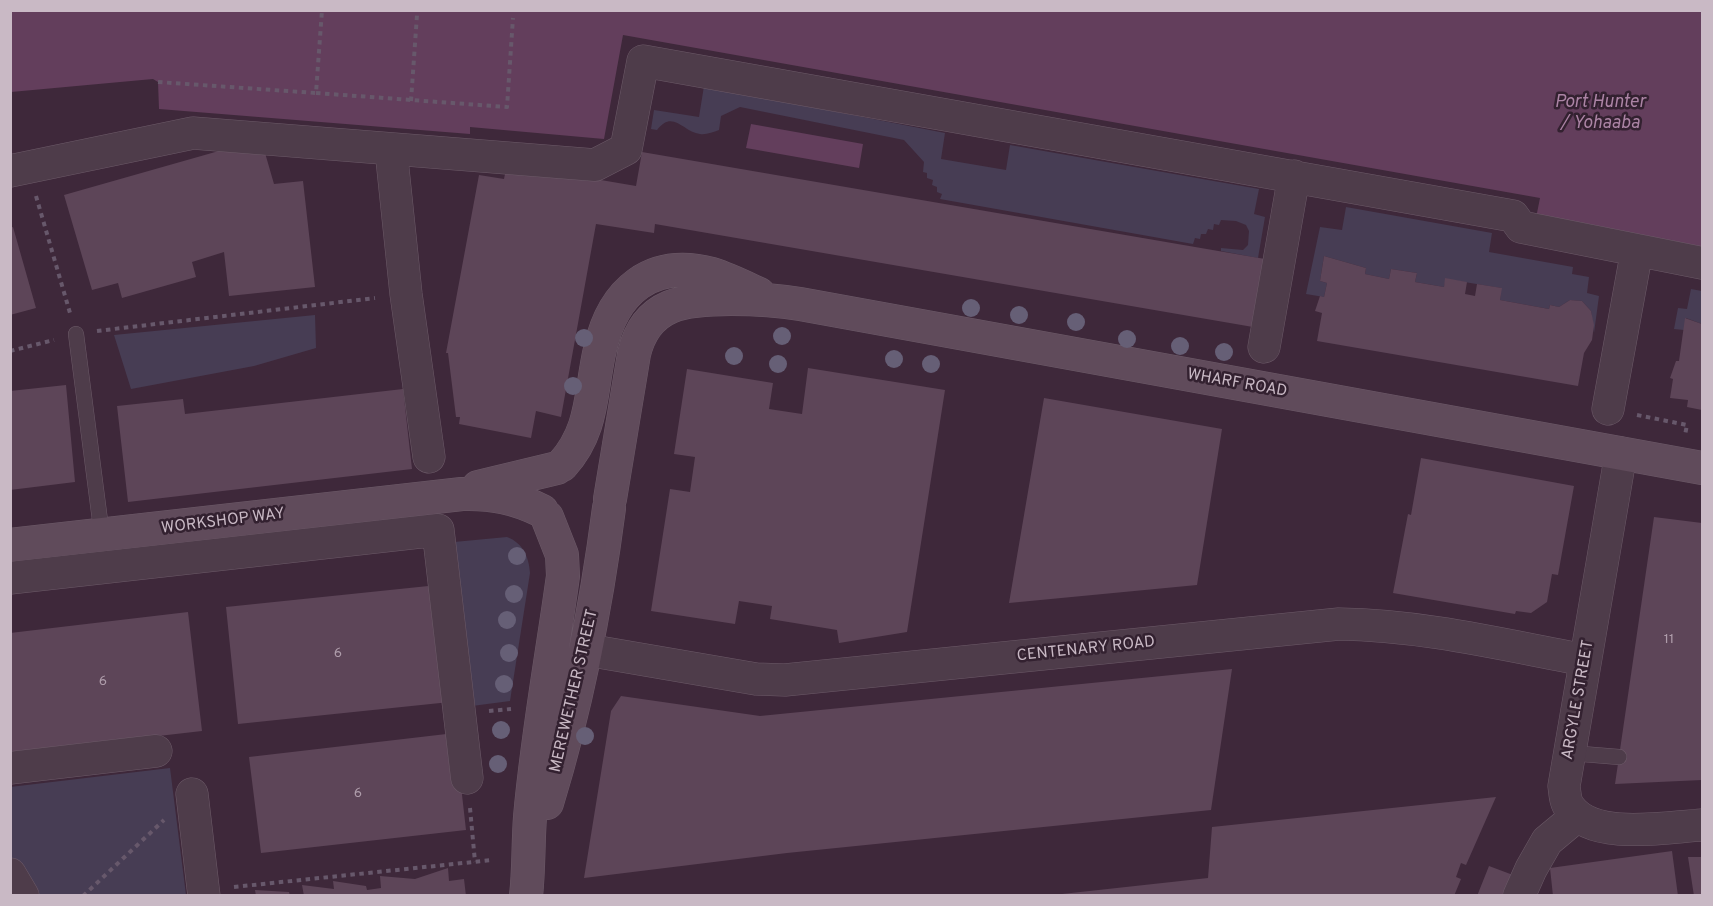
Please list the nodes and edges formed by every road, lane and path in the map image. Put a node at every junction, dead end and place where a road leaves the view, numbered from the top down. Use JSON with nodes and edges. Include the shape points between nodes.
{"nodes":[{"id":1,"x":322,"y":10,"type":"edge"},
{"id":2,"x":417,"y":15,"type":"dead end"},
{"id":3,"x":513,"y":18,"type":"dead end"},
{"id":4,"x":158,"y":81,"type":"dead end"},
{"id":5,"x":316,"y":93,"type":"junction"},
{"id":6,"x":411,"y":101,"type":"junction"},
{"id":7,"x":391,"y":150,"type":"junction"},
{"id":8,"x":19,"y":169,"type":"edge"},
{"id":9,"x":1294,"y":176,"type":"junction"},
{"id":10,"x":1637,"y":250,"type":"junction"},
{"id":11,"x":1702,"y":263,"type":"edge"},
{"id":12,"x":406,"y":294,"type":"junction"},
{"id":13,"x":771,"y":299,"type":"junction"},
{"id":14,"x":76,"y":334,"type":"junction"},
{"id":15,"x":1264,"y":348,"type":"dead end"},
{"id":16,"x":10,"y":351,"type":"edge"},
{"id":17,"x":1608,"y":409,"type":"joint"},
{"id":18,"x":1685,"y":435,"type":"dead end"},
{"id":19,"x":1621,"y":453,"type":"junction"},
{"id":20,"x":429,"y":457,"type":"dead end"},
{"id":21,"x":559,"y":466,"type":"junction"},
{"id":22,"x":1702,"y":468,"type":"edge"},
{"id":23,"x":435,"y":496,"type":"junction"},
{"id":24,"x":610,"y":503,"type":"junction"},
{"id":25,"x":544,"y":514,"type":"junction"},
{"id":26,"x":102,"y":536,"type":"junction"},
{"id":27,"x":10,"y":545,"type":"edge"},
{"id":28,"x":10,"y":578,"type":"edge"},
{"id":29,"x":553,"y":644,"type":"junction"},
{"id":30,"x":587,"y":650,"type":"junction"},
{"id":31,"x":1585,"y":660,"type":"junction"},
{"id":32,"x":156,"y":751,"type":"dead end"},
{"id":33,"x":1570,"y":753,"type":"junction"},
{"id":34,"x":1619,"y":757,"type":"dead end"},
{"id":35,"x":10,"y":768,"type":"edge"},
{"id":36,"x":467,"y":778,"type":"joint"},
{"id":37,"x":192,"y":794,"type":"joint"},
{"id":38,"x":1577,"y":816,"type":"junction"},
{"id":39,"x":1702,"y":825,"type":"edge"},
{"id":40,"x":492,"y":860,"type":"dead end"},
{"id":41,"x":475,"y":862,"type":"junction"},
{"id":42,"x":10,"y":874,"type":"edge"},
{"id":43,"x":527,"y":883,"type":"edge"},
{"id":44,"x":204,"y":893,"type":"edge"},
{"id":45,"x":23,"y":896,"type":"edge"},
{"id":46,"x":83,"y":896,"type":"edge"},
{"id":47,"x":1519,"y":896,"type":"edge"}],
"edges":[{"from":1,"to":5,"type":"path"},
{"from":2,"to":6,"type":"path"},
{"from":3,"to":6,"type":"path","via":[[507,107]]},
{"from":4,"to":5,"type":"path"},
{"from":5,"to":6,"type":"path"},
{"from":7,"to":8,"type":"street","via":[[193,133]]},
{"from":7,"to":9,"type":"street","via":[[595,165],[626,148],[643,61]]},
{"from":7,"to":12,"type":"street"},
{"from":8,"to":14,"type":"path"},
{"from":9,"to":10,"type":"street","via":[[1513,216],[1521,227]]},
{"from":9,"to":15,"type":"street"},
{"from":10,"to":11,"type":"street"},
{"from":10,"to":17,"type":"street"},
{"from":12,"to":14,"type":"path"},
{"from":12,"to":20,"type":"street"},
{"from":13,"to":19,"type":"main road","name":"WHARF ROAD"},
{"from":13,"to":21,"type":"main road","via":[[721,277],[696,271],[661,273],[638,283],[622,297],[609,320],[599,352],[587,422],[574,451]]},
{"from":13,"to":24,"type":"main road","name":"MEREWETHER STREET","via":[[692,301],[662,311],[646,324],[634,354]]},
{"from":14,"to":16,"type":"path"},
{"from":14,"to":26,"type":"lane"},
{"from":17,"to":18,"type":"path","via":[[1687,425]]},
{"from":19,"to":22,"type":"main road","name":"WHARF ROAD"},
{"from":19,"to":31,"type":"street","name":"ARGYLE STREET"},
{"from":21,"to":23,"type":"main road","name":"WORKSHOP WAY"},
{"from":21,"to":24,"type":"main road","via":[[576,461],[596,467],[607,479]]},
{"from":21,"to":25,"type":"main road","via":[[542,485],[540,502]]},
{"from":23,"to":25,"type":"main road","name":"WORKSHOP WAY","via":[[493,494],[516,499]]},
{"from":23,"to":26,"type":"main road","name":"WORKSHOP WAY"},
{"from":24,"to":25,"type":"main road","via":[[604,518],[583,531],[564,529]]},
{"from":24,"to":30,"type":"main road","name":"MEREWETHER STREET"},
{"from":25,"to":29,"type":"main road","name":"MEREWETHER STREET","via":[[562,555],[564,576]]},
{"from":26,"to":27,"type":"main road","name":"WORKSHOP WAY"},
{"from":28,"to":36,"type":"street","via":[[438,530]]},
{"from":29,"to":30,"type":"main road"},
{"from":29,"to":43,"type":"main road","name":"MEREWETHER STREET","via":[[530,820]]},
{"from":30,"to":31,"type":"street","name":"CENTENARY ROAD","via":[[756,680],[785,680],[1339,624],[1420,629]]},
{"from":30,"to":43,"type":"main road","name":"MEREWETHER STREET"},
{"from":31,"to":33,"type":"street","name":"ARGYLE STREET"},
{"from":32,"to":35,"type":"street"},
{"from":33,"to":34,"type":"lane"},
{"from":33,"to":38,"type":"street","name":"ARGYLE STREET","via":[[1564,786],[1568,806]]},
{"from":36,"to":41,"type":"path"},
{"from":37,"to":44,"type":"street"},
{"from":37,"to":46,"type":"path"},
{"from":38,"to":39,"type":"street","via":[[1612,830]]},
{"from":38,"to":47,"type":"street","via":[[1547,841]]},
{"from":40,"to":41,"type":"path"},
{"from":41,"to":44,"type":"path"},
{"from":42,"to":45,"type":"street"}]}
